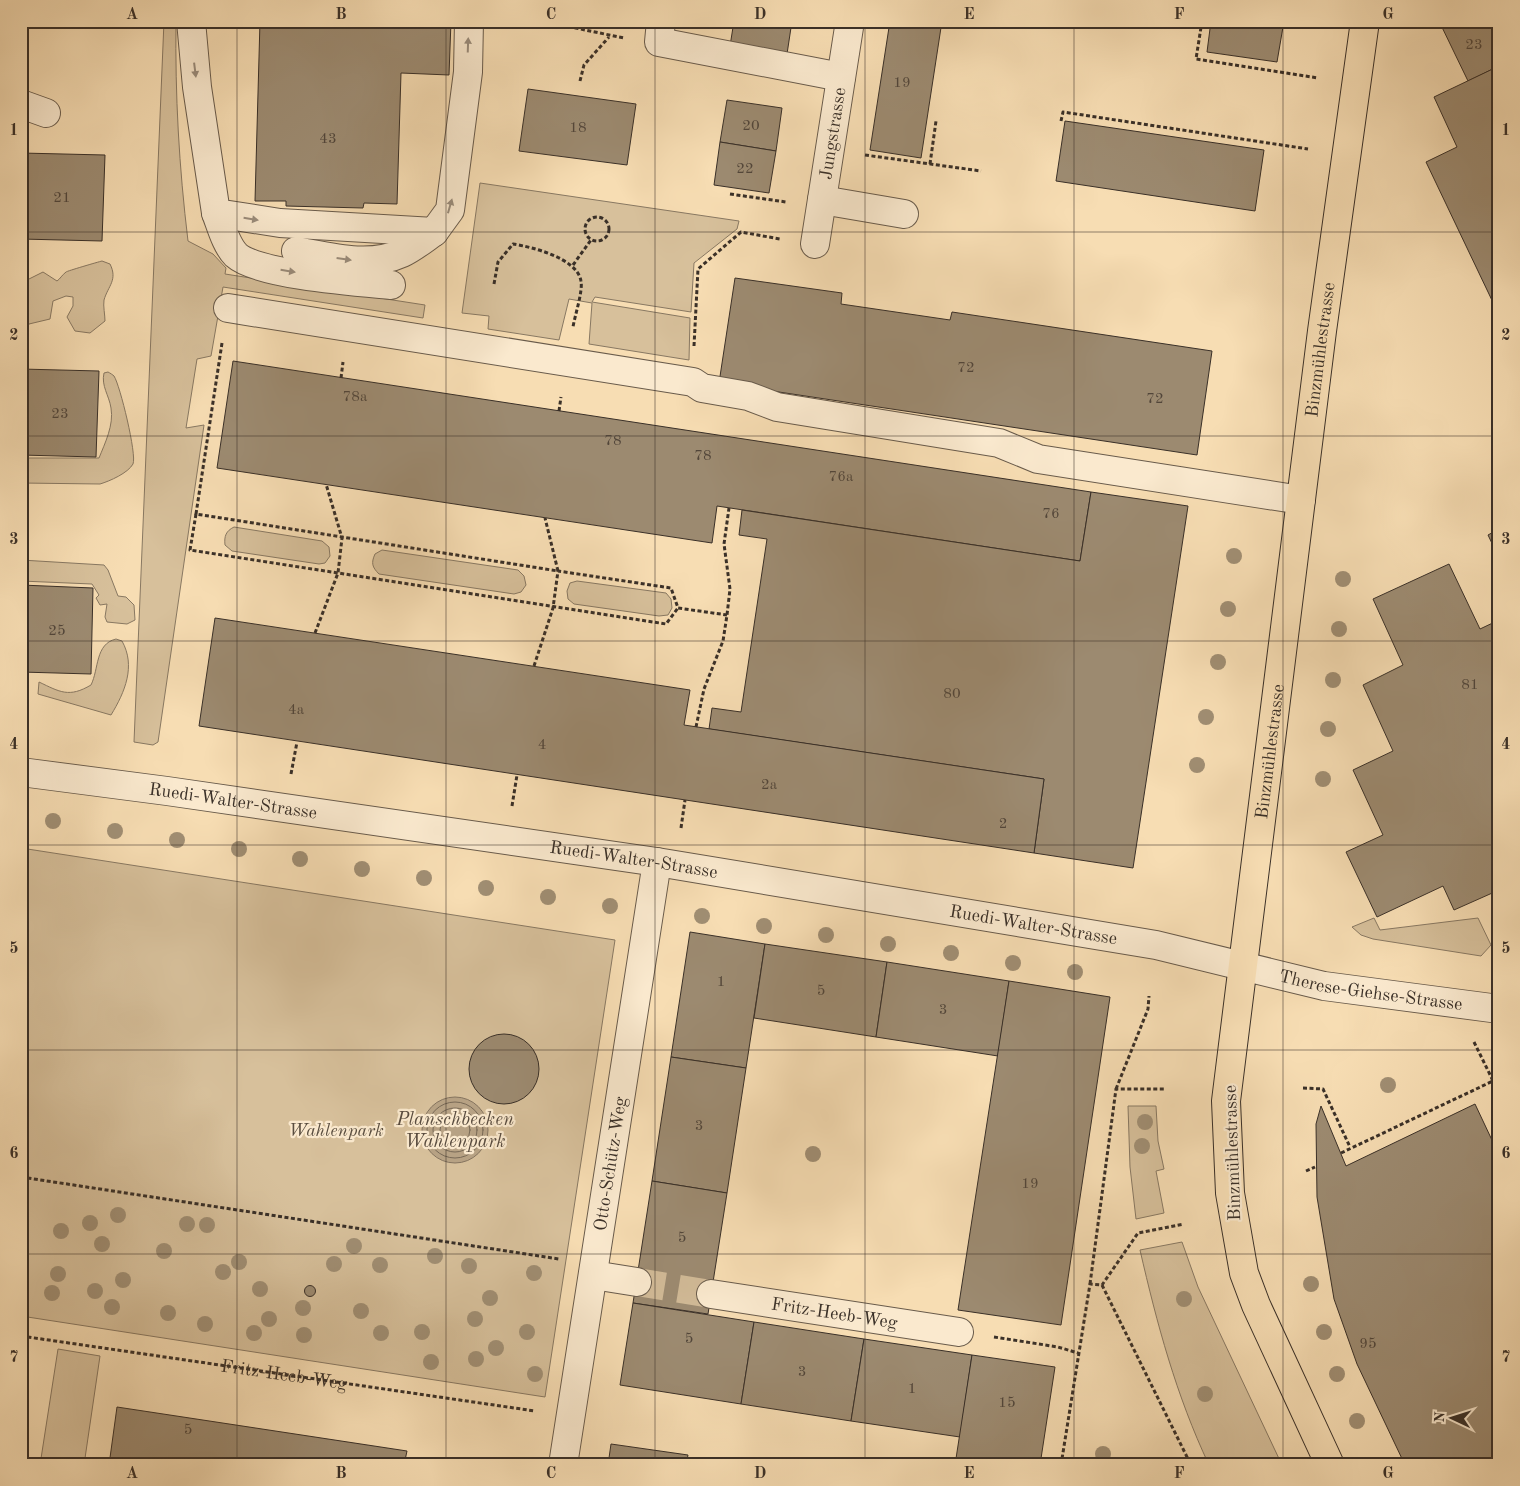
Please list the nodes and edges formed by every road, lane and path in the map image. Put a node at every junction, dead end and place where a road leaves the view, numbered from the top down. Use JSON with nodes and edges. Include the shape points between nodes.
{"nodes":[{"id":1,"x":191,"y":21,"type":"edge"},
{"id":2,"x":469,"y":21,"type":"edge"},
{"id":3,"x":557,"y":21,"type":"edge"},
{"id":4,"x":661,"y":21,"type":"edge"},
{"id":5,"x":850,"y":21,"type":"edge"},
{"id":6,"x":1202,"y":21,"type":"edge"},
{"id":7,"x":1365,"y":21,"type":"edge"},
{"id":8,"x":609,"y":36,"type":"junction"},
{"id":9,"x":625,"y":39,"type":"dead end"},
{"id":10,"x":841,"y":77,"type":"junction"},
{"id":11,"x":1318,"y":78,"type":"dead end"},
{"id":12,"x":580,"y":81,"type":"dead end"},
{"id":13,"x":936,"y":121,"type":"dead end"},
{"id":14,"x":1061,"y":121,"type":"dead end"},
{"id":15,"x":1308,"y":149,"type":"dead end"},
{"id":16,"x":857,"y":154,"type":"dead end"},
{"id":17,"x":930,"y":164,"type":"junction"},
{"id":18,"x":981,"y":171,"type":"dead end"},
{"id":19,"x":730,"y":194,"type":"dead end"},
{"id":20,"x":822,"y":200,"type":"junction"},
{"id":21,"x":788,"y":202,"type":"dead end"},
{"id":22,"x":216,"y":213,"type":"junction"},
{"id":23,"x":904,"y":214,"type":"dead end"},
{"id":24,"x":434,"y":232,"type":"junction"},
{"id":25,"x":591,"y":240,"type":"junction"},
{"id":26,"x":802,"y":242,"type":"joint"},
{"id":27,"x":296,"y":251,"type":"dead end"},
{"id":28,"x":573,"y":265,"type":"junction"},
{"id":29,"x":494,"y":284,"type":"dead end"},
{"id":30,"x":391,"y":285,"type":"dead end"},
{"id":31,"x":228,"y":308,"type":"joint"},
{"id":32,"x":567,"y":362,"type":"junction"},
{"id":33,"x":693,"y":382,"type":"junction"},
{"id":34,"x":326,"y":484,"type":"dead end"},
{"id":35,"x":1300,"y":500,"type":"junction"},
{"id":36,"x":730,"y":508,"type":"dead end"},
{"id":37,"x":196,"y":514,"type":"junction"},
{"id":38,"x":545,"y":518,"type":"dead end"},
{"id":39,"x":342,"y":538,"type":"junction"},
{"id":40,"x":558,"y":571,"type":"junction"},
{"id":41,"x":338,"y":573,"type":"junction"},
{"id":42,"x":553,"y":608,"type":"junction"},
{"id":43,"x":678,"y":608,"type":"junction"},
{"id":44,"x":728,"y":615,"type":"junction"},
{"id":45,"x":314,"y":633,"type":"dead end"},
{"id":46,"x":534,"y":666,"type":"dead end"},
{"id":47,"x":696,"y":727,"type":"dead end"},
{"id":48,"x":297,"y":742,"type":"dead end"},
{"id":49,"x":21,"y":772,"type":"edge"},
{"id":50,"x":517,"y":774,"type":"dead end"},
{"id":51,"x":291,"y":777,"type":"dead end"},
{"id":52,"x":684,"y":800,"type":"dead end"},
{"id":53,"x":512,"y":807,"type":"dead end"},
{"id":54,"x":681,"y":828,"type":"dead end"},
{"id":55,"x":657,"y":862,"type":"junction"},
{"id":56,"x":1242,"y":966,"type":"junction"},
{"id":57,"x":1149,"y":996,"type":"dead end"},
{"id":58,"x":1499,"y":1009,"type":"edge"},
{"id":59,"x":1472,"y":1038,"type":"dead end"},
{"id":60,"x":1493,"y":1082,"type":"junction"},
{"id":61,"x":1303,"y":1088,"type":"dead end"},
{"id":62,"x":1116,"y":1089,"type":"junction"},
{"id":63,"x":1165,"y":1089,"type":"dead end"},
{"id":64,"x":1499,"y":1094,"type":"edge"},
{"id":65,"x":1350,"y":1147,"type":"junction"},
{"id":66,"x":1341,"y":1153,"type":"dead end"},
{"id":67,"x":1315,"y":1167,"type":"dead end"},
{"id":68,"x":1306,"y":1171,"type":"dead end"},
{"id":69,"x":21,"y":1177,"type":"edge"},
{"id":70,"x":1184,"y":1224,"type":"dead end"},
{"id":71,"x":562,"y":1260,"type":"dead end"},
{"id":72,"x":593,"y":1275,"type":"junction"},
{"id":73,"x":636,"y":1282,"type":"tunnel mouth"},
{"id":74,"x":1090,"y":1284,"type":"junction"},
{"id":75,"x":1102,"y":1286,"type":"junction"},
{"id":76,"x":711,"y":1294,"type":"tunnel mouth"},
{"id":77,"x":959,"y":1332,"type":"joint"},
{"id":78,"x":21,"y":1336,"type":"edge"},
{"id":79,"x":26,"y":1337,"type":"junction"},
{"id":80,"x":1078,"y":1353,"type":"junction"},
{"id":81,"x":21,"y":1369,"type":"edge"},
{"id":82,"x":538,"y":1412,"type":"dead end"},
{"id":83,"x":563,"y":1465,"type":"edge"},
{"id":84,"x":1061,"y":1465,"type":"edge"},
{"id":85,"x":1191,"y":1465,"type":"edge"},
{"id":86,"x":1330,"y":1465,"type":"edge"}],
"edges":[{"from":1,"to":22,"type":"street","one_way":true,"via":[[197,87]]},
{"from":24,"to":2,"type":"street","one_way":true,"via":[[450,210],[468,72]]},
{"from":3,"to":8,"type":"path","via":[[561,25]]},
{"from":4,"to":10,"type":"street","via":[[659,42]]},
{"from":5,"to":10,"type":"street","name":"Jungstrasse"},
{"from":6,"to":11,"type":"path","via":[[1196,59]]},
{"from":7,"to":35,"type":"main road","name":"Binzmühlestrasse"},
{"from":8,"to":9,"type":"path"},
{"from":8,"to":12,"type":"path","via":[[584,65]]},
{"from":10,"to":20,"type":"street","name":"Jungstrasse"},
{"from":13,"to":17,"type":"path"},
{"from":14,"to":15,"type":"path","via":[[1062,112]]},
{"from":16,"to":17,"type":"path"},
{"from":17,"to":18,"type":"path"},
{"from":19,"to":21,"type":"path"},
{"from":20,"to":23,"type":"street"},
{"from":20,"to":26,"type":"street","name":"Jungstrasse"},
{"from":22,"to":24,"type":"street","one_way":true,"via":[[280,223]]},
{"from":22,"to":30,"type":"street","one_way":true,"via":[[236,254],[252,264]]},
{"from":27,"to":24,"type":"street","one_way":true,"via":[[357,261],[384,260],[404,253]]},
{"from":25,"to":25,"type":"path","via":[[598,242],[609,231],[608,223],[602,218],[595,216],[584,227]]},
{"from":25,"to":28,"type":"path"},
{"from":26,"to":33,"type":"path","via":[[741,232],[698,269]]},
{"from":28,"to":29,"type":"path","via":[[532,247],[513,244],[498,262]]},
{"from":28,"to":32,"type":"path","via":[[581,281]]},
{"from":31,"to":32,"type":"street"},
{"from":31,"to":37,"type":"path"},
{"from":32,"to":33,"type":"street"},
{"from":33,"to":35,"type":"street","via":[[702,388],[748,396],[777,407],[999,443],[1038,459]]},
{"from":34,"to":39,"type":"path"},
{"from":35,"to":56,"type":"main road","name":"Binzmühlestrasse"},
{"from":36,"to":44,"type":"path","via":[[724,544],[730,589]]},
{"from":37,"to":39,"type":"path"},
{"from":37,"to":41,"type":"path","via":[[190,550]]},
{"from":38,"to":40,"type":"path"},
{"from":39,"to":40,"type":"path"},
{"from":39,"to":41,"type":"path"},
{"from":40,"to":42,"type":"path"},
{"from":40,"to":43,"type":"path","via":[[671,588]]},
{"from":41,"to":42,"type":"path"},
{"from":41,"to":45,"type":"path"},
{"from":42,"to":43,"type":"path","via":[[666,624]]},
{"from":42,"to":46,"type":"path"},
{"from":43,"to":44,"type":"path"},
{"from":44,"to":47,"type":"path","via":[[723,641],[704,689]]},
{"from":48,"to":51,"type":"path"},
{"from":49,"to":55,"type":"street","name":"Ruedi-Walter-Strasse"},
{"from":50,"to":53,"type":"path"},
{"from":52,"to":54,"type":"path"},
{"from":55,"to":56,"type":"street","name":"Ruedi-Walter-Strasse","via":[[1156,945]]},
{"from":55,"to":72,"type":"street","name":"Otto-Schütz-Weg"},
{"from":56,"to":58,"type":"street","name":"Therese-Giehse-Strasse","via":[[1324,986]]},
{"from":56,"to":86,"type":"main road","name":"Binzmühlestrasse","via":[[1226,1101],[1230,1193],[1236,1237],[1256,1306]]},
{"from":57,"to":62,"type":"path","via":[[1148,1009]]},
{"from":59,"to":60,"type":"path"},
{"from":60,"to":64,"type":"path"},
{"from":60,"to":65,"type":"path"},
{"from":61,"to":65,"type":"path","via":[[1323,1088]]},
{"from":62,"to":63,"type":"path"},
{"from":62,"to":74,"type":"path"},
{"from":65,"to":66,"type":"path"},
{"from":67,"to":68,"type":"path"},
{"from":69,"to":71,"type":"path"},
{"from":70,"to":75,"type":"path","via":[[1138,1233]]},
{"from":72,"to":73,"type":"street"},
{"from":72,"to":83,"type":"street","name":"Otto-Schütz-Weg"},
{"from":74,"to":75,"type":"path"},
{"from":74,"to":80,"type":"path"},
{"from":75,"to":85,"type":"path"},
{"from":76,"to":77,"type":"street","name":"Fritz-Heeb-Weg"},
{"from":77,"to":80,"type":"path"},
{"from":78,"to":79,"type":"path","name":"Fritz-Heeb-Weg"},
{"from":79,"to":81,"type":"path"},
{"from":79,"to":82,"type":"path","name":"Fritz-Heeb-Weg"},
{"from":80,"to":84,"type":"path"}]}
